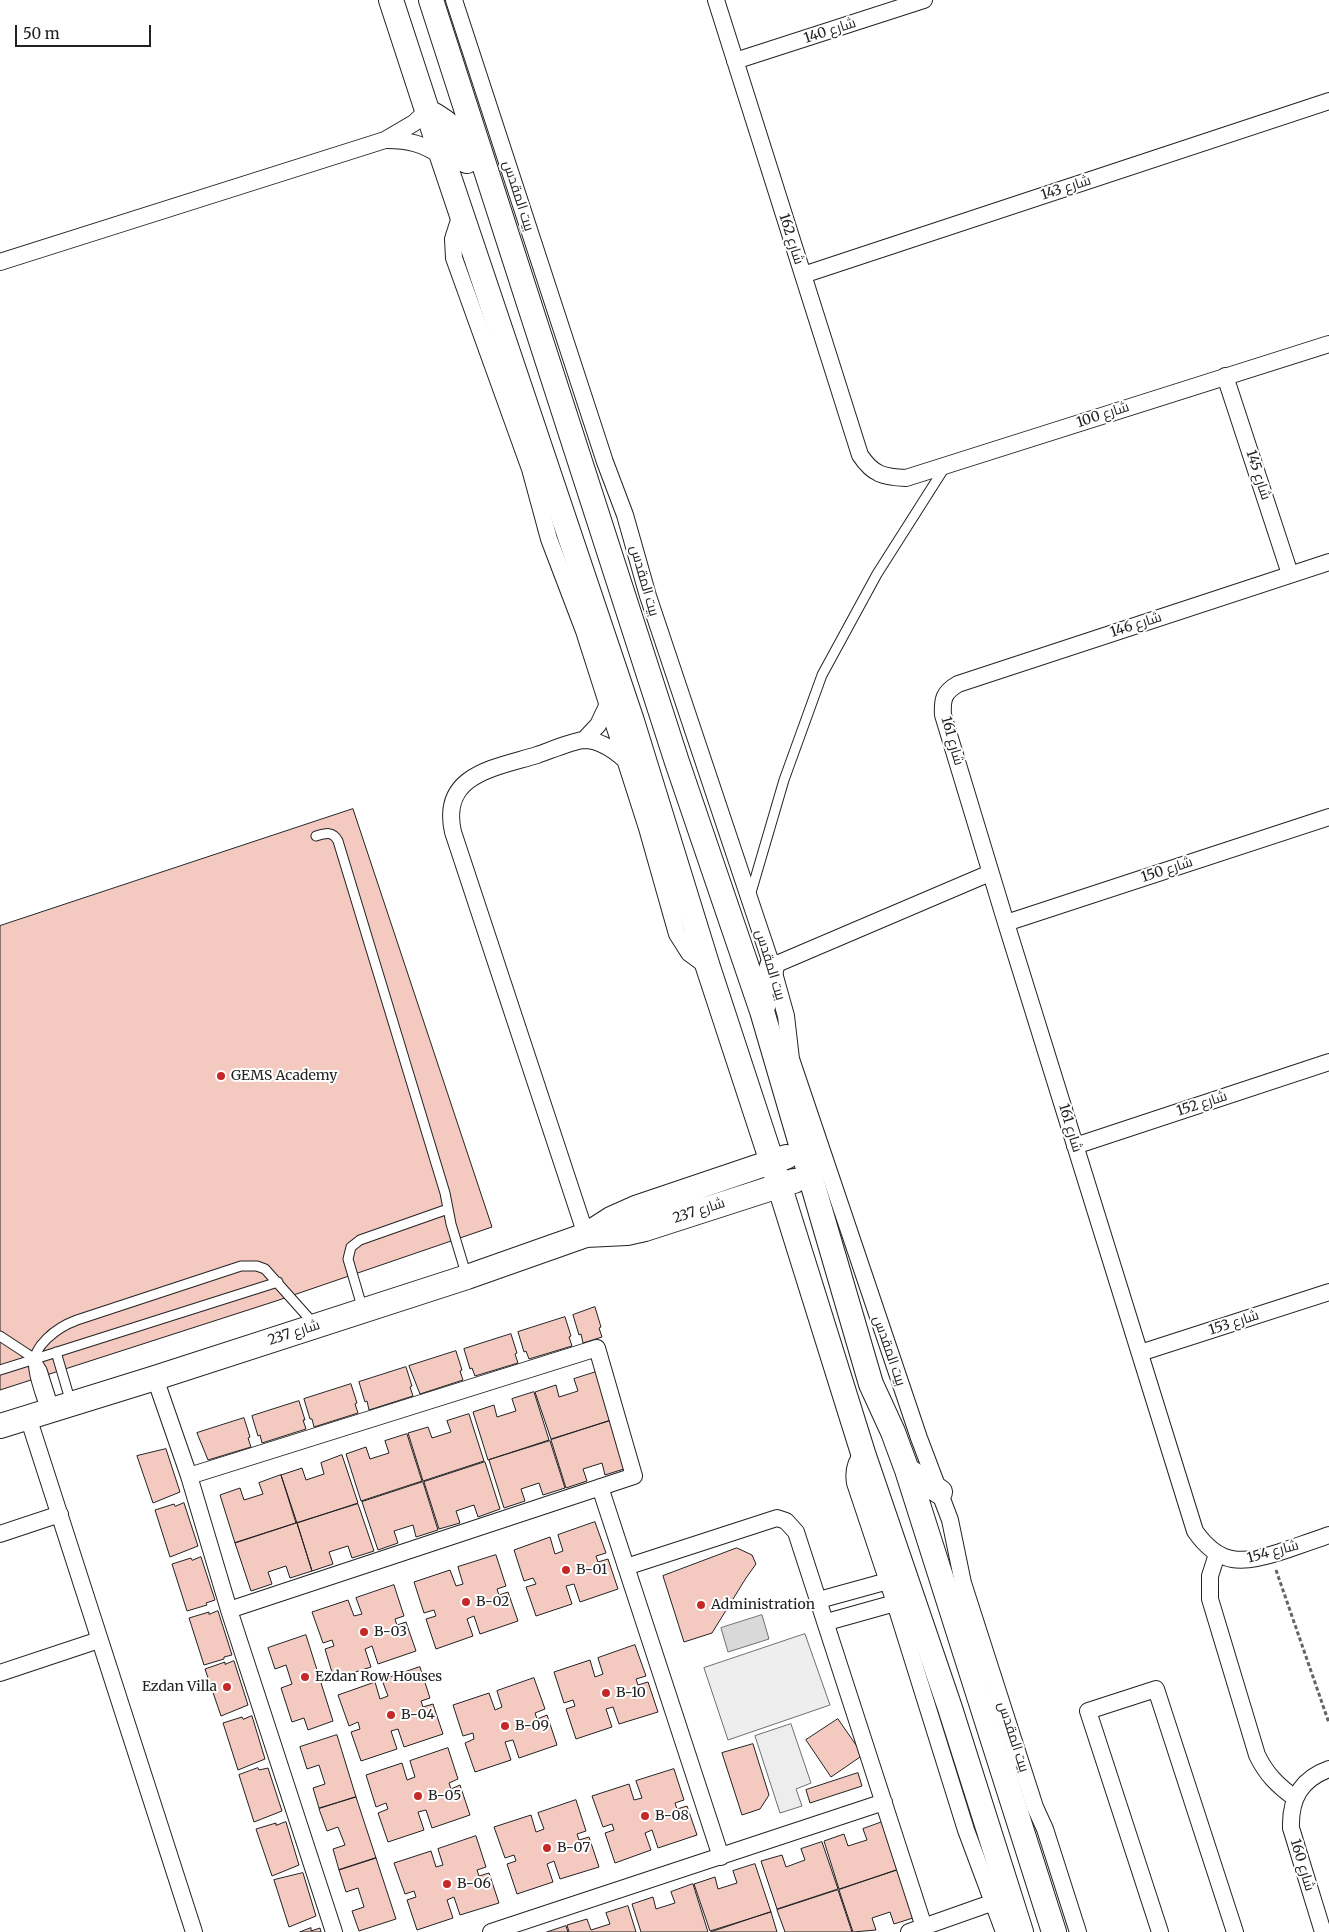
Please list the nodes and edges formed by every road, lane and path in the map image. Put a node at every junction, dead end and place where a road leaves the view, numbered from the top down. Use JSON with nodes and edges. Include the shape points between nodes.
{"nodes":[{"id":1,"x":392,"y":0,"type":"edge"},
{"id":2,"x":430,"y":0,"type":"edge"},
{"id":3,"x":454,"y":0,"type":"edge"},
{"id":4,"x":716,"y":0,"type":"edge"},
{"id":5,"x":924,"y":0,"type":"edge"},
{"id":6,"x":735,"y":62,"type":"junction"},
{"id":7,"x":1329,"y":102,"type":"edge"},
{"id":8,"x":428,"y":111,"type":"junction"},
{"id":9,"x":385,"y":140,"type":"junction"},
{"id":10,"x":442,"y":156,"type":"junction"},
{"id":11,"x":461,"y":214,"type":"junction"},
{"id":12,"x":0,"y":262,"type":"edge"},
{"id":13,"x":803,"y":275,"type":"junction"},
{"id":14,"x":537,"y":332,"type":"junction"},
{"id":15,"x":1329,"y":344,"type":"edge"},
{"id":16,"x":1225,"y":376,"type":"junction"},
{"id":17,"x":947,"y":465,"type":"junction"},
{"id":18,"x":876,"y":473,"type":"joint"},
{"id":19,"x":1329,"y":562,"type":"edge"},
{"id":20,"x":1290,"y":574,"type":"junction"},
{"id":21,"x":946,"y":693,"type":"joint"},
{"id":22,"x":607,"y":706,"type":"junction"},
{"id":23,"x":584,"y":740,"type":"junction"},
{"id":24,"x":625,"y":760,"type":"junction"},
{"id":25,"x":1329,"y":816,"type":"edge"},
{"id":26,"x":316,"y":836,"type":"dead end"},
{"id":27,"x":990,"y":873,"type":"junction"},
{"id":28,"x":749,"y":900,"type":"junction"},
{"id":29,"x":1006,"y":923,"type":"junction"},
{"id":30,"x":772,"y":966,"type":"junction"},
{"id":31,"x":708,"y":967,"type":"junction"},
{"id":32,"x":762,"y":1011,"type":"junction"},
{"id":33,"x":1329,"y":1062,"type":"edge"},
{"id":34,"x":1075,"y":1146,"type":"junction"},
{"id":35,"x":802,"y":1152,"type":"junction"},
{"id":36,"x":772,"y":1162,"type":"junction"},
{"id":37,"x":810,"y":1176,"type":"junction"},
{"id":38,"x":779,"y":1186,"type":"junction"},
{"id":39,"x":448,"y":1209,"type":"junction"},
{"id":40,"x":586,"y":1235,"type":"junction"},
{"id":41,"x":467,"y":1277,"type":"junction"},
{"id":42,"x":278,"y":1282,"type":"junction"},
{"id":43,"x":1329,"y":1292,"type":"edge"},
{"id":44,"x":363,"y":1310,"type":"junction"},
{"id":45,"x":315,"y":1326,"type":"junction"},
{"id":46,"x":0,"y":1336,"type":"edge"},
{"id":47,"x":56,"y":1352,"type":"junction"},
{"id":48,"x":1140,"y":1353,"type":"junction"},
{"id":49,"x":35,"y":1359,"type":"junction"},
{"id":50,"x":0,"y":1370,"type":"edge"},
{"id":51,"x":155,"y":1378,"type":"junction"},
{"id":52,"x":50,"y":1410,"type":"junction"},
{"id":53,"x":0,"y":1426,"type":"edge"},
{"id":54,"x":863,"y":1453,"type":"junction"},
{"id":55,"x":906,"y":1470,"type":"junction"},
{"id":56,"x":189,"y":1476,"type":"junction"},
{"id":57,"x":600,"y":1487,"type":"junction"},
{"id":58,"x":940,"y":1492,"type":"junction"},
{"id":59,"x":60,"y":1514,"type":"junction"},
{"id":60,"x":0,"y":1534,"type":"edge"},
{"id":61,"x":1329,"y":1535,"type":"edge"},
{"id":62,"x":1217,"y":1554,"type":"junction"},
{"id":63,"x":1270,"y":1555,"type":"junction"},
{"id":64,"x":626,"y":1567,"type":"junction"},
{"id":65,"x":888,"y":1581,"type":"junction"},
{"id":66,"x":819,"y":1600,"type":"junction"},
{"id":67,"x":895,"y":1602,"type":"junction"},
{"id":68,"x":230,"y":1610,"type":"junction"},
{"id":69,"x":827,"y":1622,"type":"junction"},
{"id":70,"x":100,"y":1640,"type":"junction"},
{"id":71,"x":0,"y":1673,"type":"edge"},
{"id":72,"x":1329,"y":1723,"type":"edge"},
{"id":73,"x":1329,"y":1769,"type":"edge"},
{"id":74,"x":1295,"y":1798,"type":"junction"},
{"id":75,"x":884,"y":1802,"type":"junction"},
{"id":76,"x":721,"y":1857,"type":"junction"},
{"id":77,"x":994,"y":1902,"type":"junction"},
{"id":78,"x":917,"y":1930,"type":"edge"},
{"id":79,"x":194,"y":1932,"type":"edge"},
{"id":80,"x":334,"y":1932,"type":"edge"},
{"id":81,"x":491,"y":1932,"type":"edge"},
{"id":82,"x":1004,"y":1932,"type":"edge"},
{"id":83,"x":1021,"y":1932,"type":"edge"},
{"id":84,"x":1054,"y":1932,"type":"edge"},
{"id":85,"x":1078,"y":1932,"type":"edge"},
{"id":86,"x":1160,"y":1932,"type":"edge"},
{"id":87,"x":1235,"y":1932,"type":"edge"},
{"id":88,"x":1323,"y":1932,"type":"edge"}],
"edges":[{"from":1,"to":8,"type":"street"},
{"from":2,"to":14,"type":"street","name":"بيت المقدس"},
{"from":3,"to":28,"type":"street","name":"بيت المقدس"},
{"from":4,"to":6,"type":"street","name":"شارع 162"},
{"from":5,"to":6,"type":"street","name":"شارع 140"},
{"from":6,"to":13,"type":"street","name":"شارع 162"},
{"from":7,"to":13,"type":"street","name":"شارع 143"},
{"from":8,"to":9,"type":"street"},
{"from":8,"to":10,"type":"street"},
{"from":8,"to":14,"type":"street","via":[[446,121],[458,136],[498,259]]},
{"from":9,"to":10,"type":"street","via":[[405,140]]},
{"from":9,"to":12,"type":"street"},
{"from":10,"to":11,"type":"street"},
{"from":11,"to":22,"type":"street","via":[[453,240],[454,258],[530,469],[549,539],[584,631]]},
{"from":11,"to":31,"type":"street","via":[[632,721]]},
{"from":13,"to":18,"type":"street","name":"شارع 162","via":[[860,455]]},
{"from":14,"to":32,"type":"street","name":"بيت المقدس","via":[[676,762]]},
{"from":15,"to":16,"type":"street","name":"شارع 100"},
{"from":16,"to":17,"type":"street","name":"شارع 100"},
{"from":16,"to":20,"type":"street","name":"شارع 145"},
{"from":17,"to":18,"type":"street","name":"شارع 100","via":[[906,478],[890,478]]},
{"from":17,"to":28,"type":"lane","via":[[877,574],[822,675],[784,780]]},
{"from":19,"to":20,"type":"street","name":"شارع 146"},
{"from":20,"to":21,"type":"street","name":"شارع 146","via":[[958,684]]},
{"from":21,"to":27,"type":"street","name":"شارع 161","via":[[942,701],[943,715]]},
{"from":22,"to":23,"type":"street","via":[[598,724]]},
{"from":22,"to":24,"type":"street"},
{"from":23,"to":24,"type":"street","via":[[605,745]]},
{"from":23,"to":40,"type":"street","via":[[474,776],[453,799],[450,821]]},
{"from":24,"to":31,"type":"street","via":[[677,934],[689,953]]},
{"from":25,"to":29,"type":"street","name":"شارع 150"},
{"from":26,"to":39,"type":"lane","via":[[330,833],[338,841],[446,1193]]},
{"from":27,"to":29,"type":"street","name":"شارع 161"},
{"from":27,"to":30,"type":"street"},
{"from":28,"to":30,"type":"street","name":"بيت المقدس"},
{"from":29,"to":34,"type":"street","name":"شارع 161"},
{"from":30,"to":32,"type":"street"},
{"from":30,"to":58,"type":"street","name":"بيت المقدس","via":[[786,1016],[791,1059]]},
{"from":31,"to":36,"type":"street"},
{"from":32,"to":35,"type":"street","name":"بيت المقدس"},
{"from":33,"to":34,"type":"street","name":"شارع 152"},
{"from":34,"to":48,"type":"street","name":"شارع 161"},
{"from":35,"to":36,"type":"street","name":"شارع 237"},
{"from":35,"to":37,"type":"street","name":"بيت المقدس"},
{"from":36,"to":38,"type":"street"},
{"from":36,"to":40,"type":"street","name":"شارع 237","via":[[638,1207]]},
{"from":37,"to":38,"type":"street","name":"شارع 237"},
{"from":37,"to":55,"type":"street","name":"بيت المقدس","via":[[870,1384],[890,1424]]},
{"from":38,"to":40,"type":"street","name":"شارع 237","via":[[645,1229]]},
{"from":38,"to":54,"type":"street"},
{"from":39,"to":41,"type":"lane"},
{"from":39,"to":44,"type":"lane","via":[[360,1240],[351,1247],[348,1259]]},
{"from":40,"to":41,"type":"street","name":"شارع 237"},
{"from":41,"to":44,"type":"street","name":"شارع 237"},
{"from":42,"to":45,"type":"lane"},
{"from":42,"to":47,"type":"lane"},
{"from":42,"to":49,"type":"lane","via":[[265,1269],[241,1266],[66,1324],[47,1339]]},
{"from":43,"to":48,"type":"street","name":"شارع 153"},
{"from":44,"to":45,"type":"street","name":"شارع 237"},
{"from":45,"to":51,"type":"street","name":"شارع 237"},
{"from":46,"to":49,"type":"lane"},
{"from":47,"to":49,"type":"lane"},
{"from":47,"to":52,"type":"lane"},
{"from":48,"to":62,"type":"street","name":"شارع 161","via":[[1195,1531]]},
{"from":49,"to":50,"type":"lane"},
{"from":49,"to":52,"type":"lane","via":[[34,1369]]},
{"from":51,"to":52,"type":"street","name":"شارع 237"},
{"from":51,"to":56,"type":"street"},
{"from":52,"to":53,"type":"street","name":"شارع 237"},
{"from":52,"to":59,"type":"street"},
{"from":54,"to":65,"type":"street","via":[[856,1463],[854,1483]]},
{"from":54,"to":83,"type":"street","via":[[950,1708]]},
{"from":55,"to":58,"type":"street"},
{"from":55,"to":84,"type":"street","name":"بيت المقدس"},
{"from":56,"to":57,"type":"street","via":[[597,1348],[634,1476]]},
{"from":56,"to":68,"type":"street"},
{"from":57,"to":64,"type":"street"},
{"from":57,"to":68,"type":"street"},
{"from":58,"to":85,"type":"street","name":"بيت المقدس","via":[[950,1520],[963,1583]]},
{"from":59,"to":60,"type":"street"},
{"from":59,"to":70,"type":"street"},
{"from":61,"to":63,"type":"street","name":"شارع 154"},
{"from":62,"to":63,"type":"street","name":"شارع 154","via":[[1236,1561]]},
{"from":62,"to":74,"type":"street","via":[[1209,1588],[1212,1611],[1257,1755],[1276,1784]]},
{"from":63,"to":72,"type":"path"},
{"from":64,"to":66,"type":"street","via":[[777,1518],[786,1521],[796,1532]]},
{"from":64,"to":76,"type":"street"},
{"from":65,"to":66,"type":"street"},
{"from":65,"to":67,"type":"street"},
{"from":66,"to":69,"type":"street"},
{"from":67,"to":69,"type":"street"},
{"from":67,"to":77,"type":"street","via":[[966,1830]]},
{"from":68,"to":80,"type":"street"},
{"from":69,"to":75,"type":"street"},
{"from":70,"to":71,"type":"street"},
{"from":70,"to":79,"type":"street"},
{"from":73,"to":74,"type":"street","via":[[1303,1784]]},
{"from":74,"to":88,"type":"street","name":"شارع 160","via":[[1291,1828]]},
{"from":75,"to":76,"type":"street"},
{"from":75,"to":78,"type":"street"},
{"from":76,"to":81,"type":"street"},
{"from":77,"to":78,"type":"street"},
{"from":77,"to":82,"type":"street"},
{"from":86,"to":87,"type":"street","via":[[1088,1711],[1156,1689]]}]}
